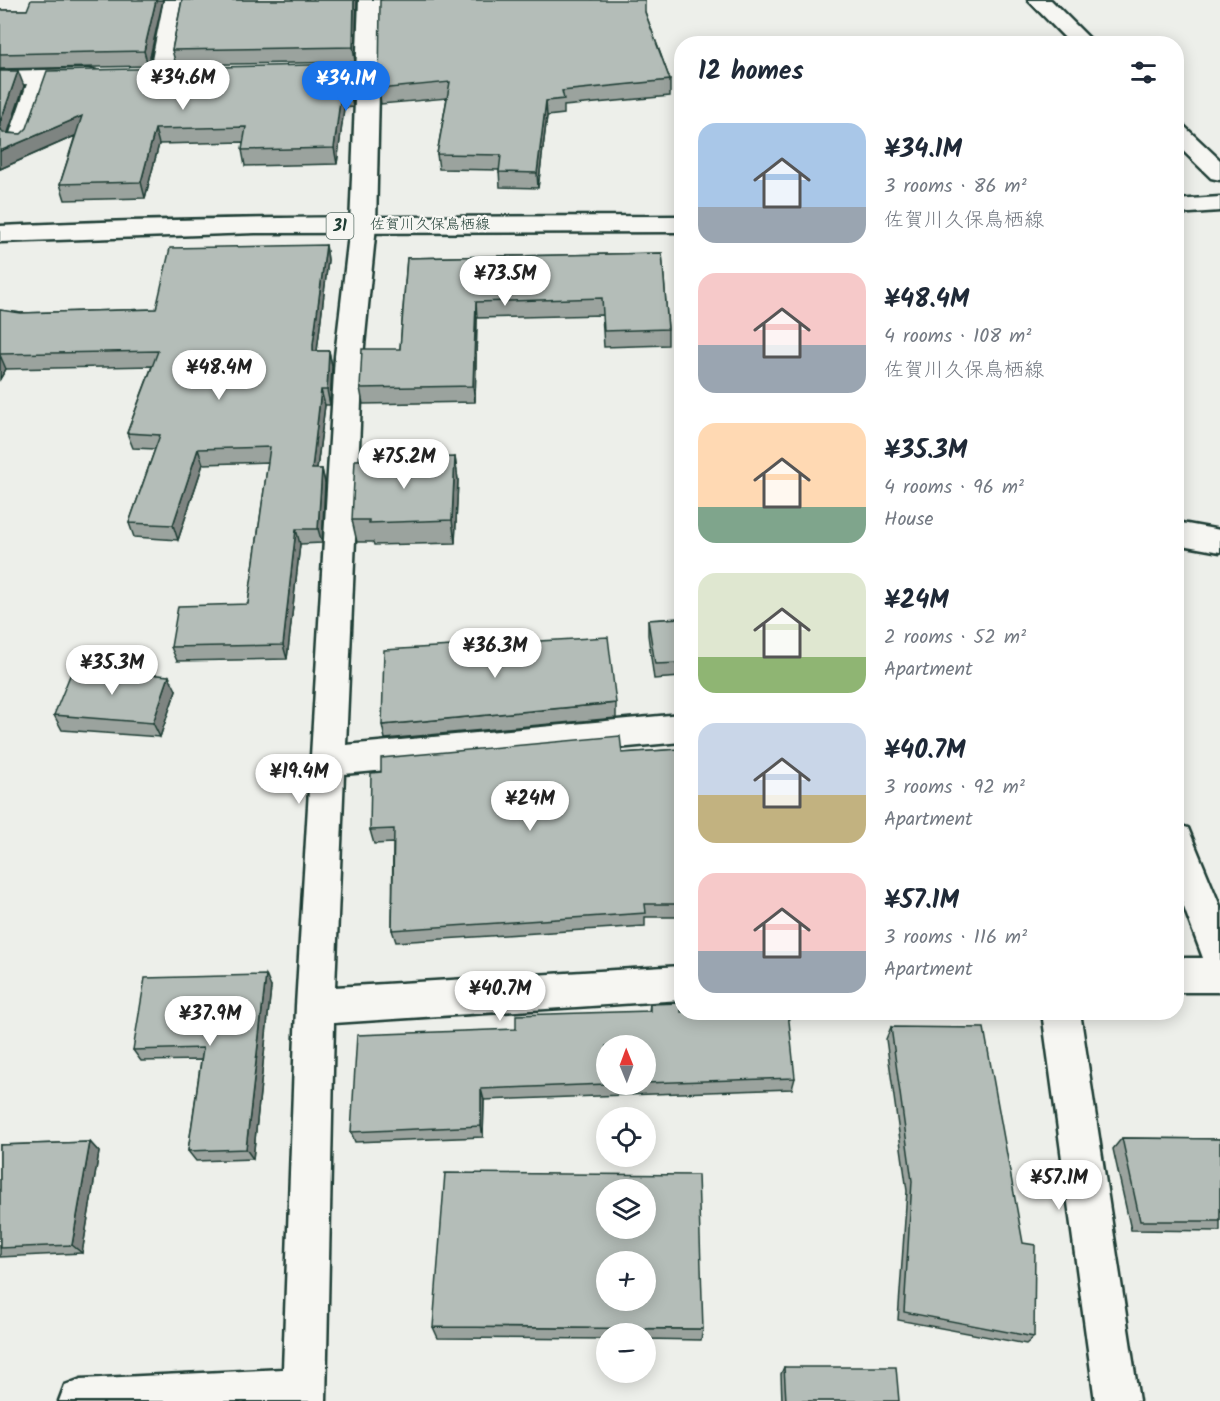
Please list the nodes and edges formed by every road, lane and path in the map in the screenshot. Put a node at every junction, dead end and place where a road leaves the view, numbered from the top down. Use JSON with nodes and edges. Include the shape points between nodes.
{"nodes":[{"id":1,"x":175,"y":0,"type":"edge"},
{"id":2,"x":370,"y":0,"type":"edge"},
{"id":3,"x":1039,"y":0,"type":"edge"},
{"id":4,"x":1076,"y":36,"type":"edge"},
{"id":5,"x":368,"y":69,"type":"junction"},
{"id":6,"x":345,"y":70,"type":"edge"},
{"id":7,"x":183,"y":74,"type":"edge"},
{"id":8,"x":136,"y":75,"type":"edge"},
{"id":9,"x":160,"y":75,"type":"junction"},
{"id":10,"x":112,"y":76,"type":"edge"},
{"id":11,"x":41,"y":77,"type":"junction"},
{"id":12,"x":0,"y":78,"type":"edge"},
{"id":13,"x":1184,"y":139,"type":"edge"},
{"id":14,"x":19,"y":142,"type":"edge"},
{"id":15,"x":1220,"y":174,"type":"edge"},
{"id":16,"x":1220,"y":204,"type":"edge"},
{"id":17,"x":1184,"y":206,"type":"edge"},
{"id":18,"x":674,"y":224,"type":"edge"},
{"id":19,"x":363,"y":225,"type":"junction"},
{"id":20,"x":0,"y":234,"type":"edge"},
{"id":21,"x":1184,"y":534,"type":"edge"},
{"id":22,"x":1220,"y":541,"type":"edge"},
{"id":23,"x":674,"y":729,"type":"edge"},
{"id":24,"x":328,"y":761,"type":"junction"},
{"id":25,"x":1184,"y":860,"type":"edge"},
{"id":26,"x":1220,"y":954,"type":"edge"},
{"id":27,"x":1184,"y":975,"type":"edge"},
{"id":28,"x":1220,"y":975,"type":"edge"},
{"id":29,"x":674,"y":983,"type":"edge"},
{"id":30,"x":315,"y":1006,"type":"junction"},
{"id":31,"x":1062,"y":1020,"type":"edge"},
{"id":32,"x":304,"y":1395,"type":"edge"},
{"id":33,"x":81,"y":1401,"type":"edge"},
{"id":34,"x":1117,"y":1401,"type":"edge"}],
"edges":[{"from":1,"to":9,"type":"street"},
{"from":2,"to":5,"type":"street"},
{"from":3,"to":4,"type":"street"},
{"from":5,"to":6,"type":"street"},
{"from":5,"to":19,"type":"street"},
{"from":7,"to":9,"type":"street"},
{"from":8,"to":9,"type":"street"},
{"from":10,"to":11,"type":"street"},
{"from":11,"to":12,"type":"street"},
{"from":11,"to":14,"type":"street"},
{"from":13,"to":15,"type":"street"},
{"from":16,"to":17,"type":"street"},
{"from":18,"to":19,"type":"street","name":"佐賀川久保鳥栖線","number":"31"},
{"from":19,"to":20,"type":"street","name":"佐賀川久保鳥栖線","number":"31"},
{"from":19,"to":24,"type":"street","via":[[349,356]]},
{"from":21,"to":22,"type":"street"},
{"from":23,"to":24,"type":"street"},
{"from":24,"to":30,"type":"street"},
{"from":25,"to":26,"type":"street"},
{"from":27,"to":28,"type":"street"},
{"from":29,"to":30,"type":"street"},
{"from":30,"to":32,"type":"street"},
{"from":31,"to":34,"type":"street"},
{"from":32,"to":33,"type":"street"}]}
